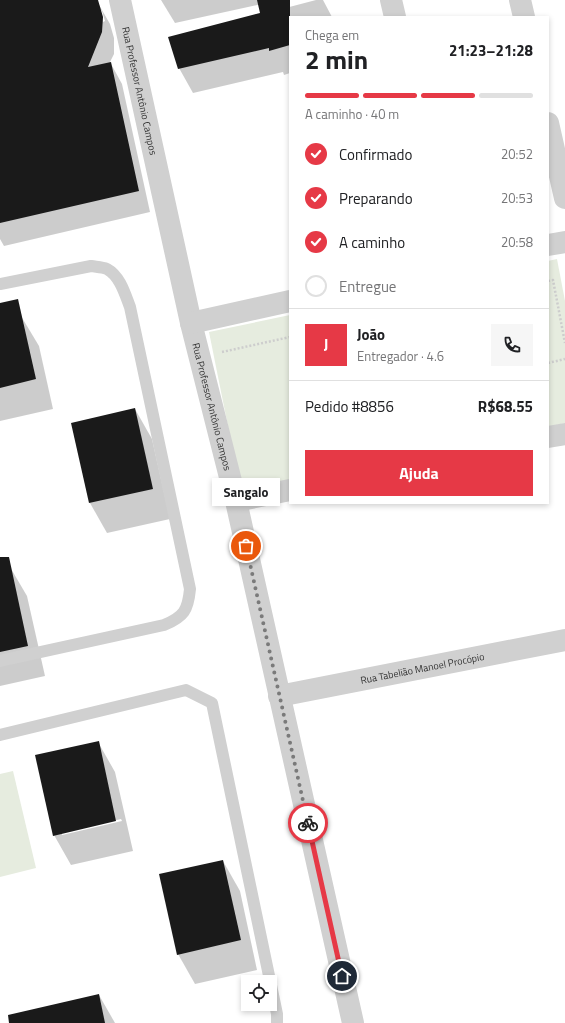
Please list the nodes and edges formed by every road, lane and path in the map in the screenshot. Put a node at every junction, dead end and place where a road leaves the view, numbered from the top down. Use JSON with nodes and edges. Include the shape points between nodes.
{"nodes":[{"id":1,"x":120,"y":0,"type":"edge"},
{"id":2,"x":391,"y":0,"type":"edge"},
{"id":3,"x":520,"y":0,"type":"edge"},
{"id":4,"x":395,"y":16,"type":"edge"},
{"id":5,"x":524,"y":16,"type":"edge"},
{"id":6,"x":549,"y":127,"type":"edge"},
{"id":7,"x":565,"y":198,"type":"edge"},
{"id":8,"x":565,"y":242,"type":"edge"},
{"id":9,"x":549,"y":245,"type":"edge"},
{"id":10,"x":549,"y":281,"type":"edge"},
{"id":11,"x":0,"y":284,"type":"edge"},
{"id":12,"x":289,"y":301,"type":"edge"},
{"id":13,"x":191,"y":323,"type":"junction"},
{"id":14,"x":289,"y":337,"type":"edge"},
{"id":15,"x":565,"y":343,"type":"edge"},
{"id":16,"x":223,"y":359,"type":"dead end"},
{"id":17,"x":565,"y":359,"type":"edge"},
{"id":18,"x":549,"y":363,"type":"edge"},
{"id":19,"x":565,"y":434,"type":"edge"},
{"id":20,"x":549,"y":437,"type":"edge"},
{"id":21,"x":289,"y":490,"type":"edge"},
{"id":22,"x":236,"y":501,"type":"junction"},
{"id":23,"x":565,"y":640,"type":"edge"},
{"id":24,"x":0,"y":661,"type":"edge"},
{"id":25,"x":279,"y":696,"type":"junction"},
{"id":26,"x":0,"y":735,"type":"edge"},
{"id":27,"x":277,"y":1023,"type":"edge"},
{"id":28,"x":353,"y":1023,"type":"edge"}],
"edges":[{"from":1,"to":13,"type":"street","name":"Rua Professor Antônio Campos"},
{"from":2,"to":4,"type":"street"},
{"from":3,"to":5,"type":"street"},
{"from":6,"to":7,"type":"street"},
{"from":8,"to":9,"type":"street"},
{"from":10,"to":15,"type":"path","via":[[553,280]]},
{"from":11,"to":24,"type":"lane","via":[[92,266],[105,268],[118,280],[130,307],[190,589],[189,601],[183,614],[164,625]]},
{"from":12,"to":13,"type":"street"},
{"from":13,"to":22,"type":"street","name":"Rua Professor Antônio Campos"},
{"from":14,"to":16,"type":"path","via":[[222,352]]},
{"from":17,"to":18,"type":"path"},
{"from":19,"to":20,"type":"street"},
{"from":21,"to":22,"type":"street"},
{"from":22,"to":25,"type":"street","name":"Rua Professor Antônio Campos"},
{"from":23,"to":25,"type":"street","name":"Rua Tabelião Manoel Procópio"},
{"from":25,"to":28,"type":"street","name":"Rua Professor Antônio Campos"},
{"from":26,"to":27,"type":"lane","via":[[186,690],[212,703]]}]}
